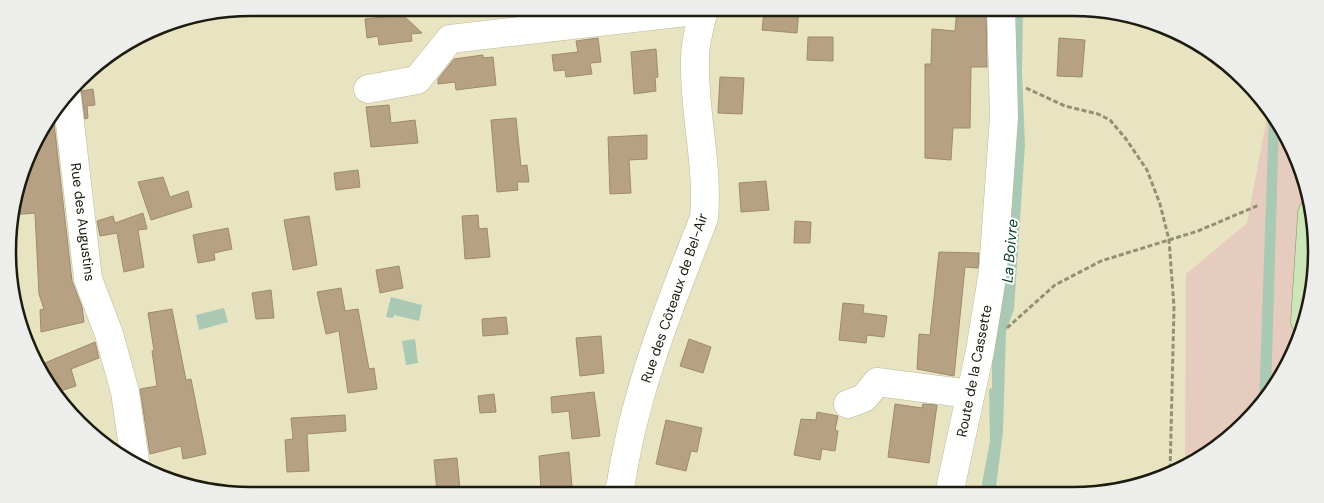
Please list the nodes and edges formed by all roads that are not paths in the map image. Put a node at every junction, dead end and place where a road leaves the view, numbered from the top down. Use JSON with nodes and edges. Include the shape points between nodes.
{"nodes":[{"id":1,"x":645,"y":16,"type":"edge"},
{"id":2,"x":703,"y":16,"type":"edge"},
{"id":3,"x":1001,"y":16,"type":"edge"},
{"id":4,"x":368,"y":89,"type":"dead end"},
{"id":5,"x":68,"y":105,"type":"edge"},
{"id":6,"x":970,"y":394,"type":"junction"},
{"id":7,"x":848,"y":404,"type":"dead end"},
{"id":8,"x":134,"y":455,"type":"edge"},
{"id":9,"x":620,"y":487,"type":"edge"},
{"id":10,"x":950,"y":487,"type":"edge"}],
"edges":[{"from":1,"to":4,"type":"street","via":[[450,39],[417,80]]},
{"from":2,"to":9,"type":"street","name":"Rue des Côteaux de Bel-Air","via":[[695,55],[706,193],[704,218],[646,372]]},
{"from":3,"to":6,"type":"street","name":"Route de la Cassette","via":[[1004,117],[1001,185],[993,271]]},
{"from":5,"to":8,"type":"street","name":"Rue des Augustins","via":[[88,279],[109,334],[125,392]]},
{"from":6,"to":7,"type":"street","via":[[877,382],[864,398]]},
{"from":6,"to":10,"type":"street","name":"Route de la Cassette"}]}
